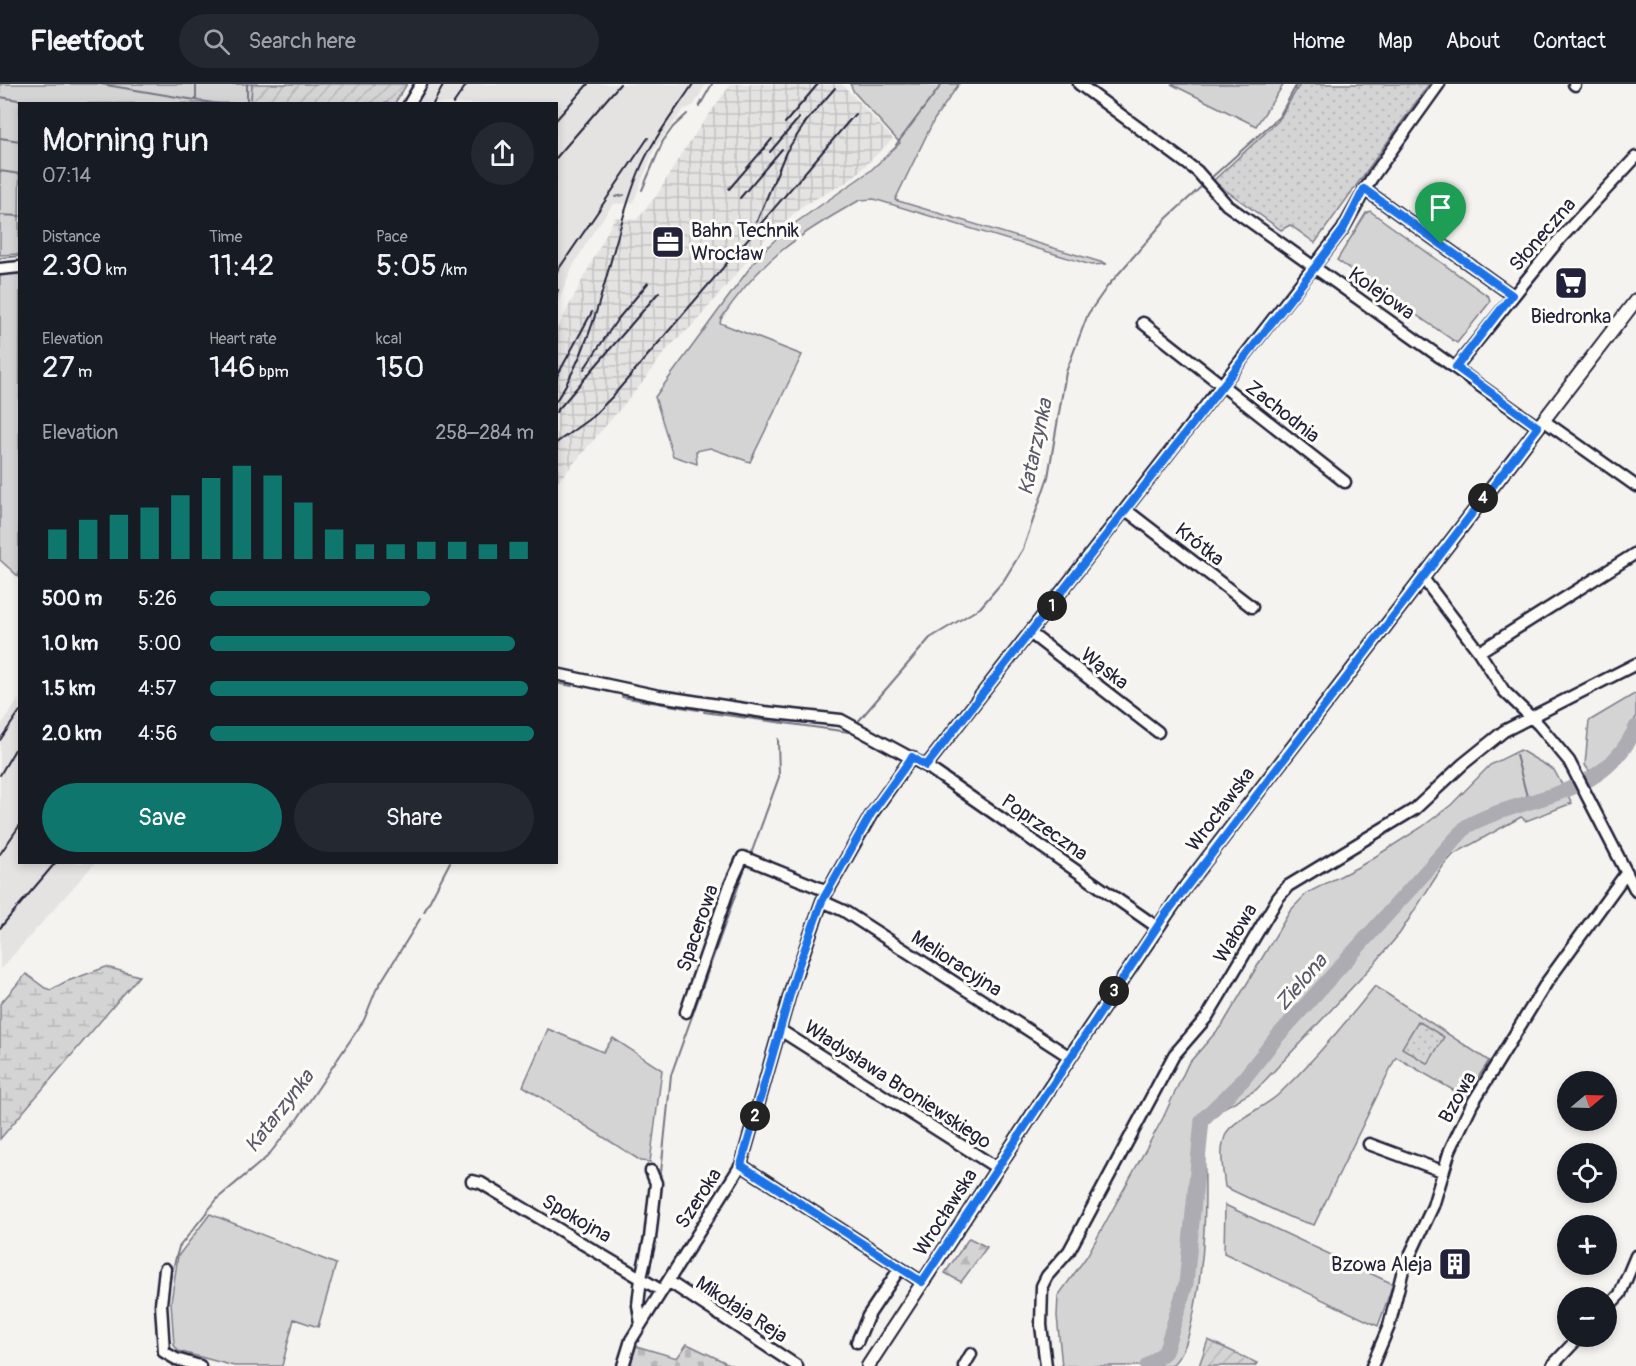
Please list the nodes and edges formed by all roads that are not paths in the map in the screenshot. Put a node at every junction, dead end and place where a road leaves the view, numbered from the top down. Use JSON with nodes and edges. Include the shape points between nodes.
{"nodes":[{"id":1,"x":421,"y":84,"type":"edge"},
{"id":2,"x":1079,"y":84,"type":"edge"},
{"id":3,"x":1439,"y":84,"type":"edge"},
{"id":4,"x":410,"y":102,"type":"edge"},
{"id":5,"x":1636,"y":157,"type":"edge"},
{"id":6,"x":1364,"y":189,"type":"junction"},
{"id":7,"x":18,"y":267,"type":"edge"},
{"id":8,"x":1315,"y":267,"type":"junction"},
{"id":9,"x":0,"y":269,"type":"edge"},
{"id":10,"x":1512,"y":295,"type":"junction"},
{"id":11,"x":1636,"y":300,"type":"edge"},
{"id":12,"x":1143,"y":323,"type":"dead end"},
{"id":13,"x":1456,"y":367,"type":"junction"},
{"id":14,"x":1222,"y":385,"type":"junction"},
{"id":15,"x":1540,"y":423,"type":"junction"},
{"id":16,"x":1345,"y":482,"type":"dead end"},
{"id":17,"x":1636,"y":486,"type":"edge"},
{"id":18,"x":1126,"y":510,"type":"junction"},
{"id":19,"x":1636,"y":554,"type":"edge"},
{"id":20,"x":1422,"y":577,"type":"junction"},
{"id":21,"x":1252,"y":607,"type":"dead end"},
{"id":22,"x":1030,"y":633,"type":"junction"},
{"id":23,"x":1479,"y":652,"type":"junction"},
{"id":24,"x":1636,"y":664,"type":"edge"},
{"id":25,"x":558,"y":674,"type":"edge"},
{"id":26,"x":1528,"y":717,"type":"junction"},
{"id":27,"x":1158,"y":732,"type":"dead end"},
{"id":28,"x":912,"y":757,"type":"junction"},
{"id":29,"x":926,"y":766,"type":"junction"},
{"id":30,"x":743,"y":857,"type":"joint"},
{"id":31,"x":1627,"y":872,"type":"junction"},
{"id":32,"x":1636,"y":891,"type":"edge"},
{"id":33,"x":824,"y":896,"type":"junction"},
{"id":34,"x":1157,"y":927,"type":"junction"},
{"id":35,"x":686,"y":1012,"type":"dead end"},
{"id":36,"x":780,"y":1030,"type":"junction"},
{"id":37,"x":1070,"y":1057,"type":"junction"},
{"id":38,"x":1369,"y":1144,"type":"dead end"},
{"id":39,"x":741,"y":1165,"type":"junction"},
{"id":40,"x":997,"y":1168,"type":"junction"},
{"id":41,"x":651,"y":1171,"type":"dead end"},
{"id":42,"x":1442,"y":1171,"type":"junction"},
{"id":43,"x":472,"y":1181,"type":"dead end"},
{"id":44,"x":1636,"y":1256,"type":"edge"},
{"id":45,"x":900,"y":1268,"type":"junction"},
{"id":46,"x":165,"y":1269,"type":"dead end"},
{"id":47,"x":641,"y":1278,"type":"junction"},
{"id":48,"x":922,"y":1282,"type":"junction"},
{"id":49,"x":665,"y":1286,"type":"junction"},
{"id":50,"x":1617,"y":1297,"type":"edge"},
{"id":51,"x":641,"y":1324,"type":"junction"},
{"id":52,"x":857,"y":1342,"type":"dead end"},
{"id":53,"x":1570,"y":1347,"type":"edge"},
{"id":54,"x":971,"y":1354,"type":"dead end"},
{"id":55,"x":200,"y":1366,"type":"edge"},
{"id":56,"x":623,"y":1366,"type":"edge"},
{"id":57,"x":797,"y":1366,"type":"edge"},
{"id":58,"x":868,"y":1366,"type":"edge"},
{"id":59,"x":964,"y":1366,"type":"edge"},
{"id":60,"x":1046,"y":1366,"type":"edge"},
{"id":61,"x":1372,"y":1366,"type":"edge"},
{"id":62,"x":1552,"y":1366,"type":"edge"}],
"edges":[{"from":1,"to":4,"type":"street"},
{"from":2,"to":8,"type":"street","name":"Kolejowa","via":[[1197,171],[1227,205]]},
{"from":3,"to":6,"type":"street"},
{"from":5,"to":10,"type":"street","name":"Słoneczna"},
{"from":6,"to":8,"type":"street","via":[[1343,230]]},
{"from":6,"to":10,"type":"street"},
{"from":7,"to":9,"type":"street"},
{"from":8,"to":13,"type":"street","name":"Kolejowa"},
{"from":8,"to":14,"type":"street"},
{"from":10,"to":13,"type":"street","name":"Słoneczna"},
{"from":11,"to":15,"type":"main road","name":"Wrocławska"},
{"from":12,"to":14,"type":"street","name":"Zachodnia"},
{"from":13,"to":15,"type":"street","name":"Kolejowa"},
{"from":14,"to":16,"type":"street","name":"Zachodnia"},
{"from":14,"to":18,"type":"street"},
{"from":15,"to":17,"type":"street","name":"Kolejowa"},
{"from":15,"to":20,"type":"main road","name":"Wrocławska"},
{"from":18,"to":21,"type":"street","name":"Krótka"},
{"from":18,"to":22,"type":"street"},
{"from":19,"to":23,"type":"street"},
{"from":20,"to":23,"type":"street"},
{"from":20,"to":34,"type":"main road","name":"Wrocławska"},
{"from":22,"to":27,"type":"street","name":"Wąska"},
{"from":22,"to":29,"type":"street"},
{"from":23,"to":26,"type":"street","via":[[1504,691]]},
{"from":24,"to":26,"type":"street","name":"Wałowa"},
{"from":25,"to":28,"type":"street","name":"Poprzeczna","via":[[659,696],[841,720]]},
{"from":26,"to":31,"type":"street","via":[[1539,725],[1575,772]]},
{"from":26,"to":60,"type":"street","name":"Wałowa","via":[[1490,740],[1415,809],[1300,877],[1278,898],[1207,1017],[1174,1055],[1068,1251],[1047,1276],[1040,1299]]},
{"from":28,"to":29,"type":"street","name":"Poprzeczna"},
{"from":28,"to":33,"type":"street","name":"Szeroka","via":[[871,814]]},
{"from":29,"to":34,"type":"street","name":"Poprzeczna"},
{"from":30,"to":33,"type":"street","name":"Melioracyjna"},
{"from":30,"to":35,"type":"street","name":"Spacerowa"},
{"from":31,"to":32,"type":"street"},
{"from":31,"to":42,"type":"street","name":"Bzowa","via":[[1547,982],[1472,1104]]},
{"from":33,"to":36,"type":"street","name":"Szeroka"},
{"from":33,"to":37,"type":"street","name":"Melioracyjna"},
{"from":34,"to":37,"type":"main road","name":"Wrocławska"},
{"from":36,"to":39,"type":"street","name":"Szeroka"},
{"from":36,"to":40,"type":"street","name":"Władysława Broniewskiego"},
{"from":37,"to":40,"type":"main road","name":"Wrocławska"},
{"from":38,"to":42,"type":"street"},
{"from":39,"to":45,"type":"street"},
{"from":39,"to":49,"type":"street","name":"Szeroka"},
{"from":40,"to":48,"type":"main road","name":"Wrocławska"},
{"from":41,"to":47,"type":"street","via":[[656,1182]]},
{"from":42,"to":61,"type":"street","name":"Bzowa","via":[[1432,1206],[1403,1270],[1389,1326]]},
{"from":43,"to":47,"type":"street","name":"Spokojna"},
{"from":44,"to":50,"type":"street"},
{"from":45,"to":48,"type":"street"},
{"from":45,"to":52,"type":"street","via":[[868,1316]]},
{"from":46,"to":55,"type":"street","via":[[161,1304],[164,1352]]},
{"from":47,"to":49,"type":"street","name":"Spokojna"},
{"from":47,"to":51,"type":"street"},
{"from":48,"to":58,"type":"main road","name":"Wrocławska"},
{"from":49,"to":51,"type":"street","name":"Szeroka"},
{"from":49,"to":57,"type":"street","name":"Mikołaja Reja"},
{"from":51,"to":56,"type":"street"},
{"from":53,"to":62,"type":"street"},
{"from":54,"to":59,"type":"street"}]}
